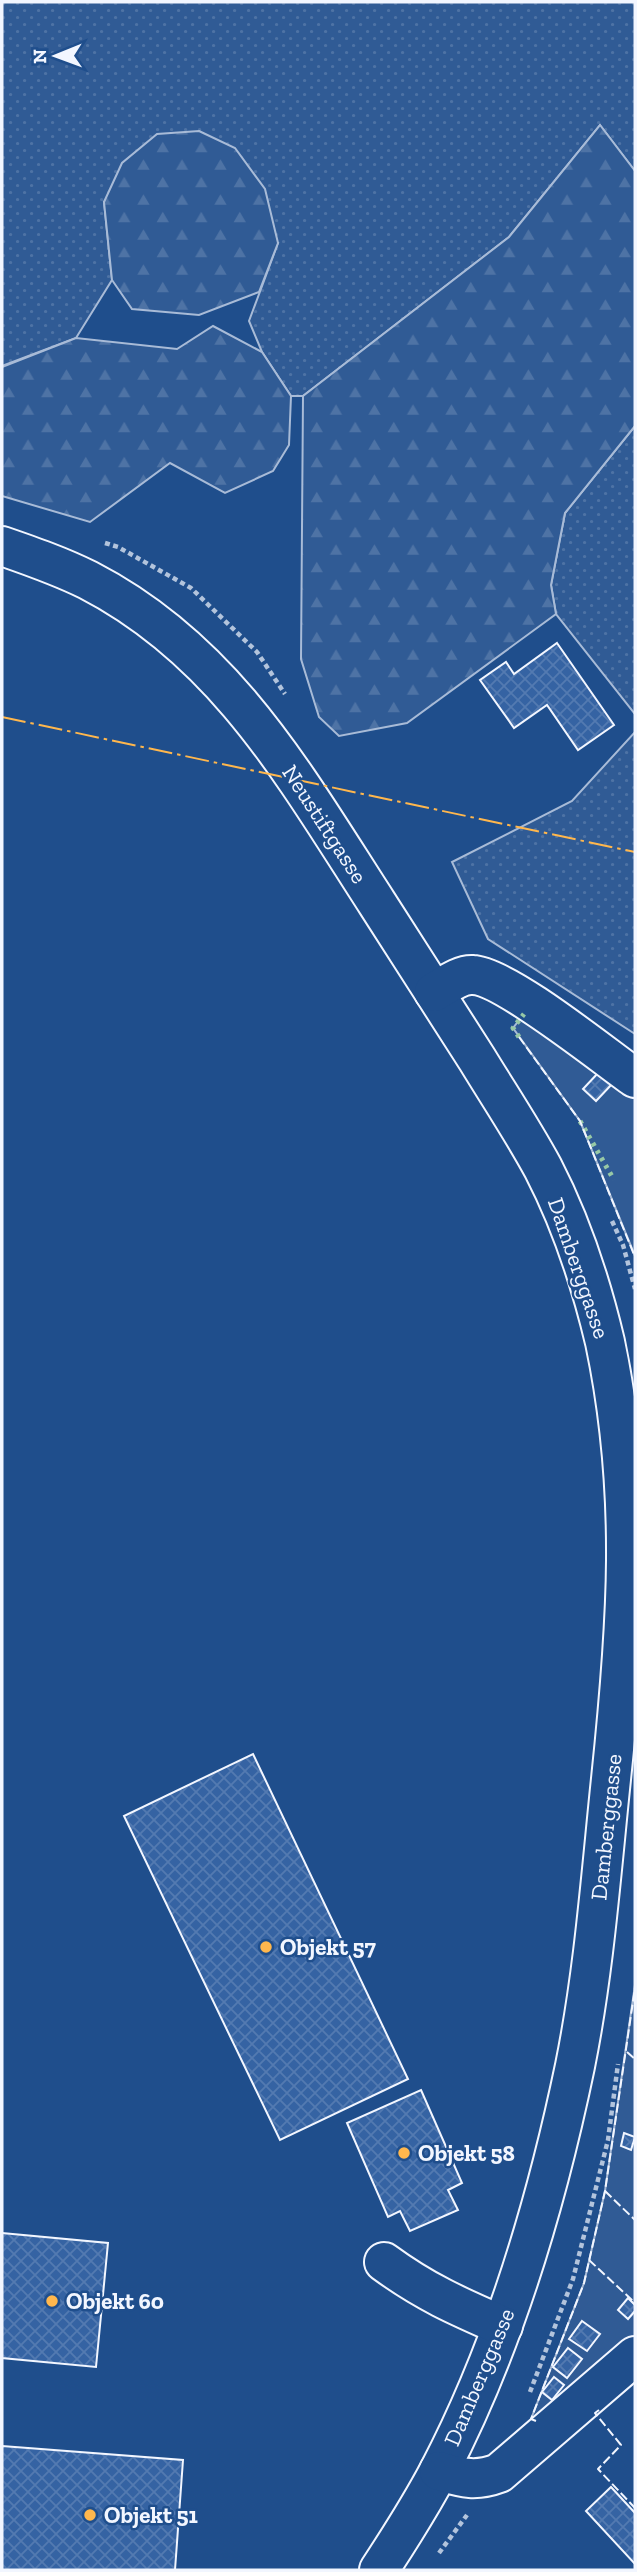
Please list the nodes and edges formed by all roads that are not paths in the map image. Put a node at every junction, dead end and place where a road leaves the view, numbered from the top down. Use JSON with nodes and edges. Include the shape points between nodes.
{"nodes":[{"id":1,"x":2,"y":546,"type":"edge"},
{"id":2,"x":434,"y":992,"type":"junction"},
{"id":3,"x":635,"y":1079,"type":"edge"},
{"id":4,"x":384,"y":2262,"type":"dead end"},
{"id":5,"x":503,"y":2326,"type":"junction"},
{"id":6,"x":635,"y":2356,"type":"edge"},
{"id":7,"x":439,"y":2471,"type":"junction"},
{"id":8,"x":379,"y":2570,"type":"edge"}],
"edges":[{"from":1,"to":2,"type":"street","name":"Neustiftgasse","via":[[92,582],[156,624],[235,696],[279,751]]},
{"from":2,"to":3,"type":"street","via":[[468,975],[484,977],[533,1004]]},
{"from":2,"to":5,"type":"street","name":"Damberggasse","via":[[522,1130],[570,1229],[605,1338],[627,1469],[629,1599],[591,1966],[550,2172]]},
{"from":4,"to":5,"type":"street","via":[[439,2299]]},
{"from":5,"to":7,"type":"street","name":"Damberggasse"},
{"from":6,"to":7,"type":"street","name":"Damberggasse","via":[[499,2473],[467,2479]]},
{"from":7,"to":8,"type":"street","name":"Damberggasse"}]}
